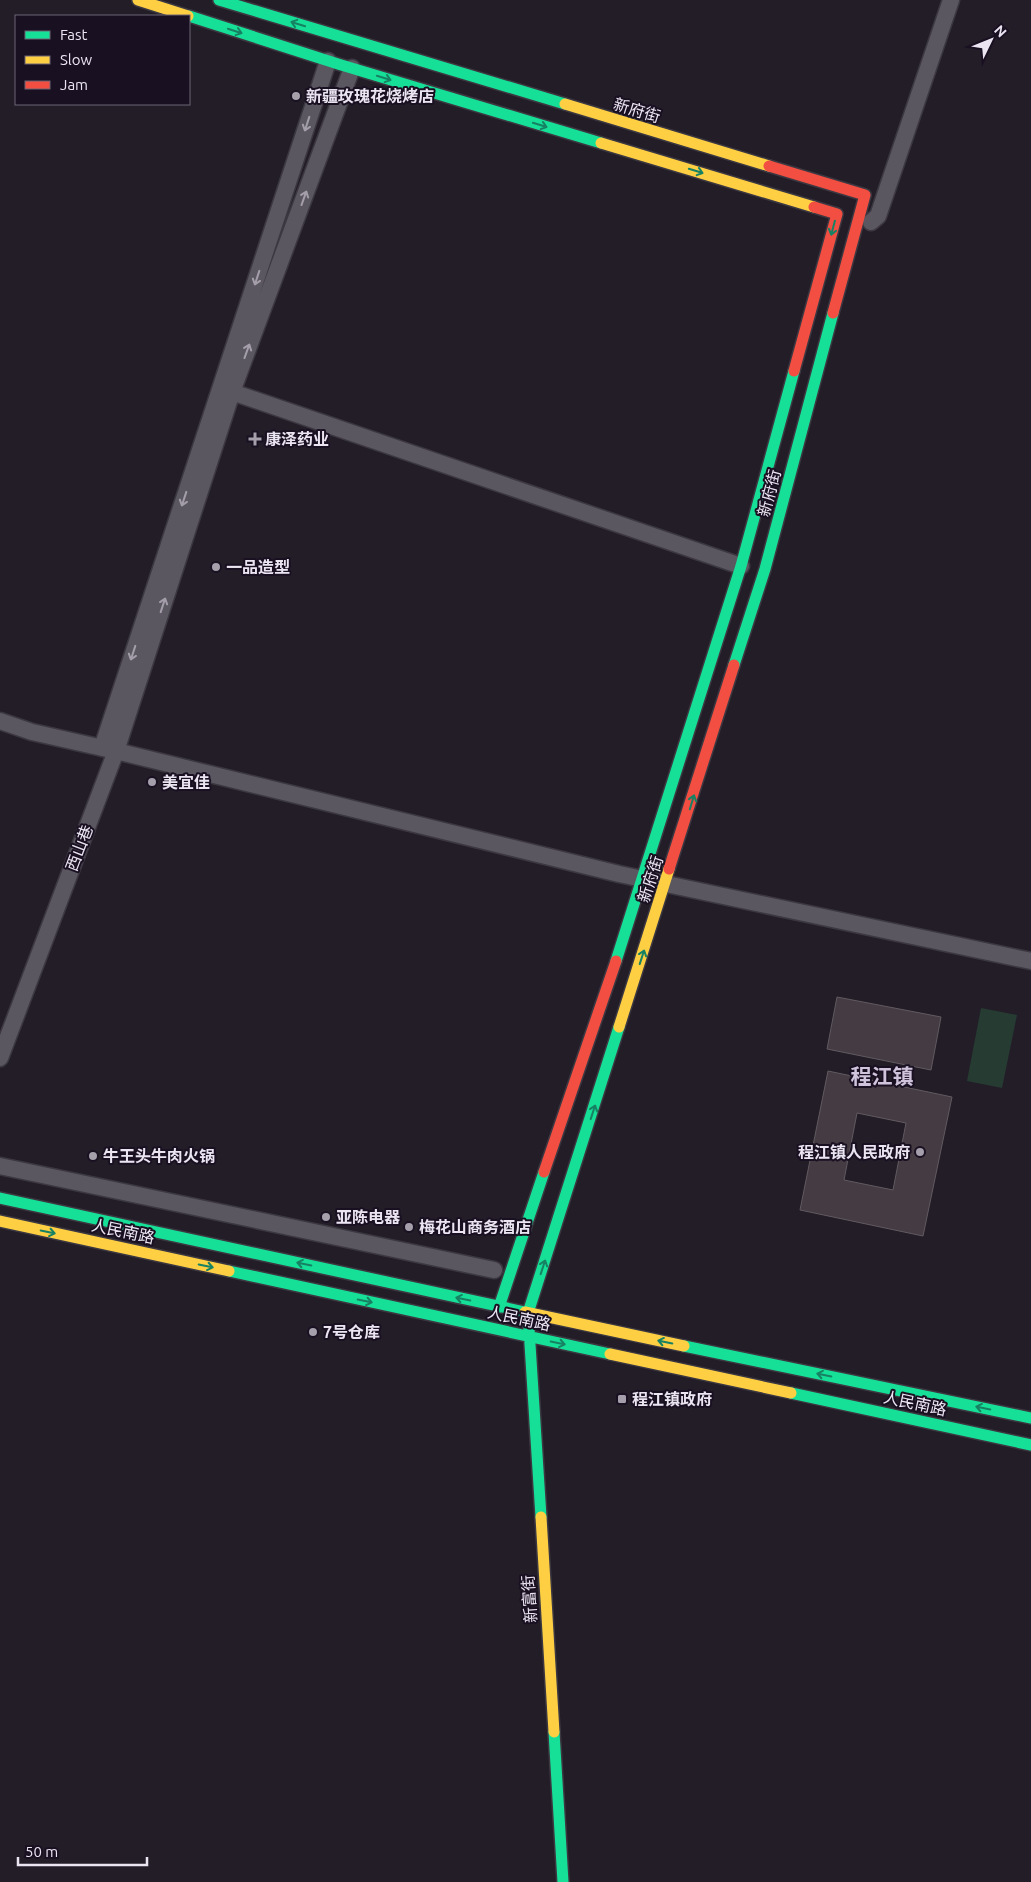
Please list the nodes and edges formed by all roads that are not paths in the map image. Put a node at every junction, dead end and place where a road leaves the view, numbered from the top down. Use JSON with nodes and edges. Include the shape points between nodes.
{"nodes":[{"id":1,"x":138,"y":0,"type":"edge"},
{"id":2,"x":219,"y":0,"type":"edge"},
{"id":3,"x":951,"y":0,"type":"edge"},
{"id":4,"x":186,"y":15,"type":"edge"},
{"id":5,"x":190,"y":16,"type":"edge"},
{"id":6,"x":339,"y":64,"type":"junction"},
{"id":7,"x":871,"y":222,"type":"dead end"},
{"id":8,"x":232,"y":392,"type":"junction"},
{"id":9,"x":741,"y":566,"type":"junction"},
{"id":10,"x":0,"y":721,"type":"edge"},
{"id":11,"x":109,"y":749,"type":"junction"},
{"id":12,"x":644,"y":878,"type":"junction"},
{"id":13,"x":1031,"y":961,"type":"edge"},
{"id":14,"x":0,"y":1058,"type":"edge"},
{"id":15,"x":0,"y":1166,"type":"edge"},
{"id":16,"x":0,"y":1198,"type":"edge"},
{"id":17,"x":0,"y":1221,"type":"edge"},
{"id":18,"x":494,"y":1270,"type":"dead end"},
{"id":19,"x":499,"y":1307,"type":"junction"},
{"id":20,"x":528,"y":1313,"type":"junction"},
{"id":21,"x":529,"y":1336,"type":"junction"},
{"id":22,"x":1031,"y":1418,"type":"edge"},
{"id":23,"x":1031,"y":1445,"type":"edge"},
{"id":24,"x":563,"y":1882,"type":"edge"}],
"edges":[{"from":1,"to":4,"type":"street"},
{"from":20,"to":2,"type":"street","name":"新府街","one_way":true,"via":[[765,569],[865,195]]},
{"from":3,"to":7,"type":"street","via":[[878,216]]},
{"from":5,"to":6,"type":"street","one_way":true},
{"from":8,"to":6,"type":"street","one_way":true},
{"from":6,"to":9,"type":"street","name":"新府街","one_way":true,"via":[[837,214]]},
{"from":6,"to":11,"type":"street","one_way":true},
{"from":8,"to":9,"type":"street"},
{"from":11,"to":8,"type":"street","one_way":true},
{"from":9,"to":12,"type":"street","name":"新府街"},
{"from":10,"to":11,"type":"street","via":[[32,732]]},
{"from":11,"to":12,"type":"street"},
{"from":11,"to":14,"type":"street","name":"西山巷"},
{"from":12,"to":13,"type":"street"},
{"from":12,"to":19,"type":"street","name":"新府街"},
{"from":15,"to":18,"type":"street"},
{"from":19,"to":16,"type":"street","name":"人民南路","one_way":true},
{"from":17,"to":21,"type":"street","name":"人民南路","one_way":true},
{"from":19,"to":20,"type":"street","name":"人民南路"},
{"from":20,"to":21,"type":"street","name":"新富街"},
{"from":22,"to":20,"type":"street","name":"人民南路","one_way":true},
{"from":21,"to":23,"type":"street","name":"人民南路","one_way":true},
{"from":21,"to":24,"type":"street","name":"新富街"}]}
